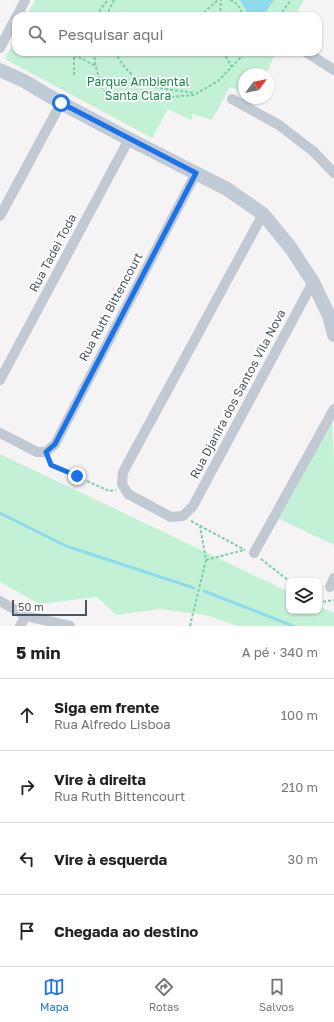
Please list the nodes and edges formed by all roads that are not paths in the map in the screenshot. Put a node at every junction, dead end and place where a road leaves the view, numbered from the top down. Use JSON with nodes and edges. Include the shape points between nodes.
{"nodes":[{"id":1,"x":25,"y":0,"type":"edge"},
{"id":2,"x":19,"y":12,"type":"edge"},
{"id":3,"x":12,"y":25,"type":"edge"},
{"id":4,"x":0,"y":48,"type":"edge"},
{"id":5,"x":312,"y":56,"type":"edge"},
{"id":6,"x":0,"y":70,"type":"edge"},
{"id":7,"x":334,"y":70,"type":"edge"},
{"id":8,"x":232,"y":99,"type":"dead end"},
{"id":9,"x":61,"y":103,"type":"junction"},
{"id":10,"x":129,"y":139,"type":"junction"},
{"id":11,"x":196,"y":173,"type":"junction"},
{"id":12,"x":334,"y":173,"type":"edge"},
{"id":13,"x":263,"y":214,"type":"junction"},
{"id":14,"x":0,"y":216,"type":"edge"},
{"id":15,"x":313,"y":282,"type":"junction"},
{"id":16,"x":331,"y":315,"type":"edge"},
{"id":17,"x":334,"y":335,"type":"edge"},
{"id":18,"x":0,"y":380,"type":"edge"},
{"id":19,"x":334,"y":409,"type":"edge"},
{"id":20,"x":0,"y":433,"type":"edge"},
{"id":21,"x":249,"y":551,"type":"road end"},
{"id":22,"x":0,"y":601,"type":"edge"},
{"id":23,"x":26,"y":616,"type":"junction"},
{"id":24,"x":20,"y":626,"type":"edge"},
{"id":25,"x":70,"y":626,"type":"edge"}],
"edges":[{"from":1,"to":2,"type":"street"},
{"from":3,"to":4,"type":"street"},
{"from":5,"to":7,"type":"street"},
{"from":6,"to":9,"type":"street"},
{"from":8,"to":12,"type":"street","via":[[279,125],[314,152]]},
{"from":9,"to":10,"type":"street"},
{"from":9,"to":14,"type":"street"},
{"from":10,"to":11,"type":"street"},
{"from":10,"to":18,"type":"street","name":"Rua Tadei Toda"},
{"from":11,"to":13,"type":"street","via":[[227,189]]},
{"from":11,"to":20,"type":"street","name":"Rua Ruth Bittencourt","via":[[55,444],[46,452],[37,452]]},
{"from":13,"to":15,"type":"street","via":[[290,247]]},
{"from":13,"to":15,"type":"street","name":"Rua Djanira dos Santos Vila Nova","via":[[123,472],[122,484],[128,494],[171,517],[183,516],[193,506]]},
{"from":15,"to":16,"type":"street"},
{"from":16,"to":17,"type":"street"},
{"from":19,"to":21,"type":"street"},
{"from":22,"to":23,"type":"street"},
{"from":23,"to":24,"type":"street"},
{"from":23,"to":25,"type":"street"}]}
